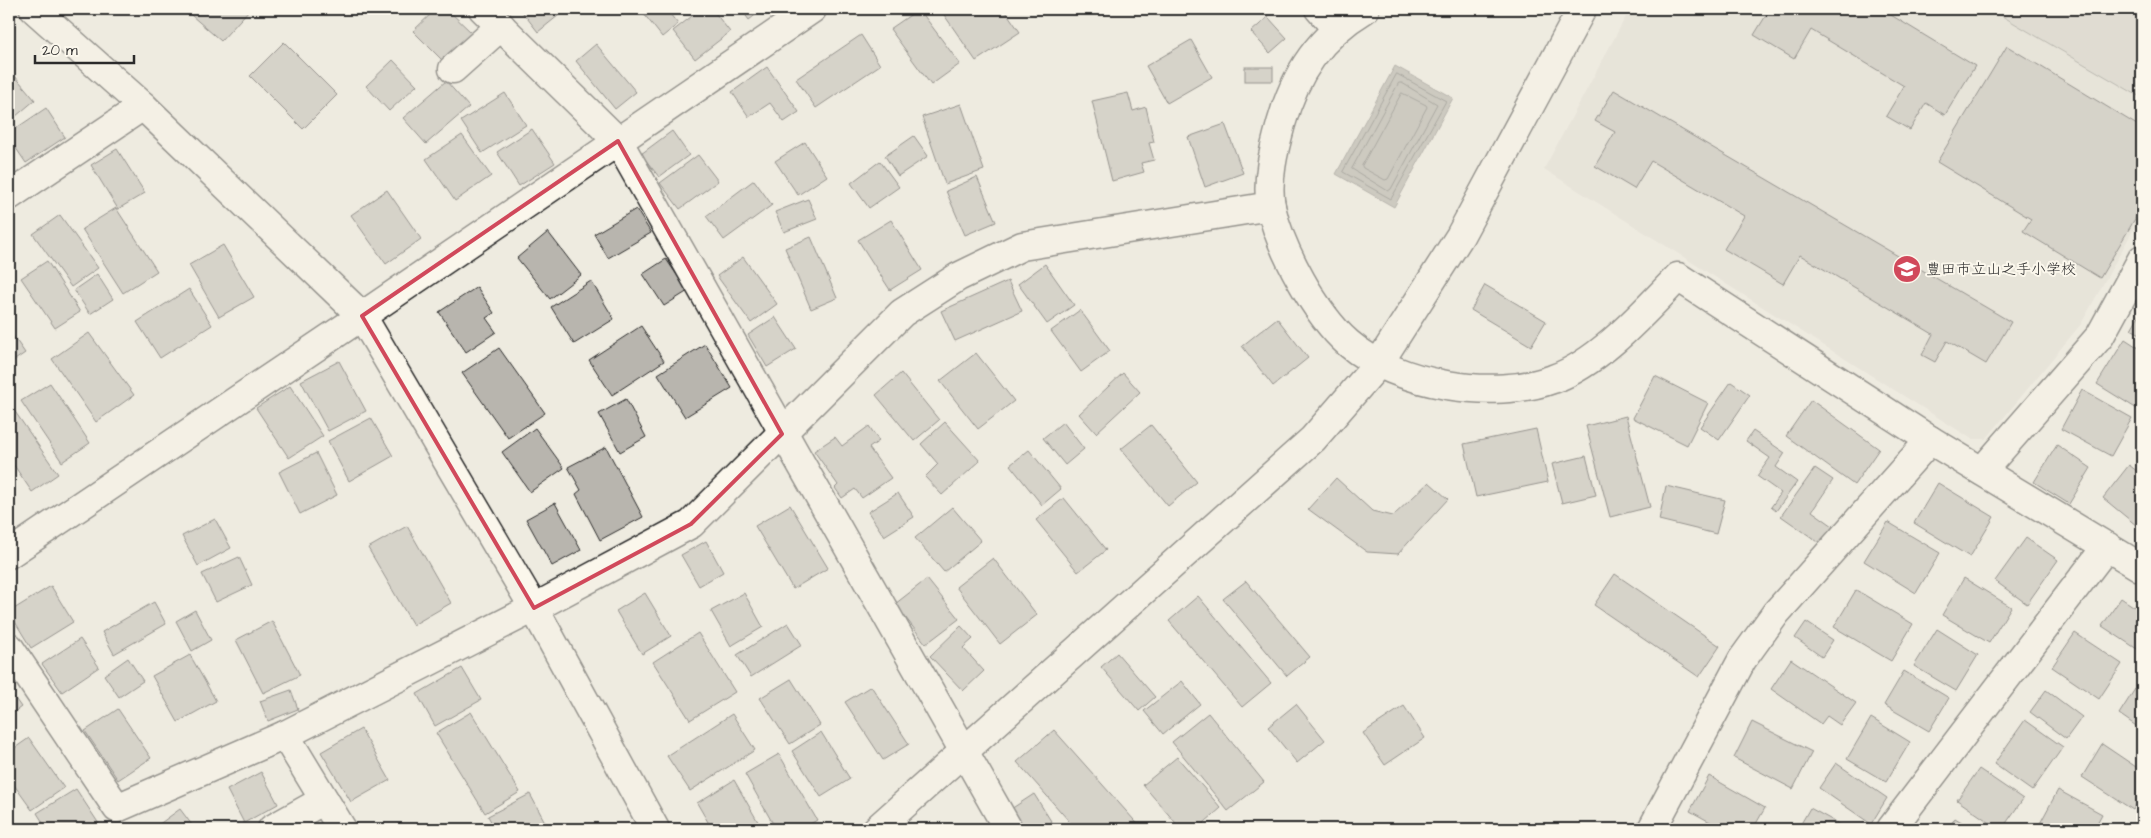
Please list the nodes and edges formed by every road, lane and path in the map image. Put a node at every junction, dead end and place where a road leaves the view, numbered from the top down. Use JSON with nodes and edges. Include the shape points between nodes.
{"nodes":[{"id":1,"x":34,"y":9,"type":"edge"},
{"id":2,"x":812,"y":9,"type":"edge"},
{"id":3,"x":1365,"y":9,"type":"edge"},
{"id":4,"x":1582,"y":9,"type":"edge"},
{"id":5,"x":492,"y":18,"type":"edge"},
{"id":6,"x":1327,"y":18,"type":"edge"},
{"id":7,"x":453,"y":69,"type":"dead end"},
{"id":8,"x":143,"y":106,"type":"junction"},
{"id":9,"x":618,"y":141,"type":"junction"},
{"id":10,"x":9,"y":196,"type":"edge"},
{"id":11,"x":1271,"y":206,"type":"junction"},
{"id":12,"x":2142,"y":259,"type":"edge"},
{"id":13,"x":362,"y":316,"type":"junction"},
{"id":14,"x":1379,"y":363,"type":"junction"},
{"id":15,"x":782,"y":434,"type":"junction"},
{"id":16,"x":1930,"y":440,"type":"junction"},
{"id":17,"x":1982,"y":471,"type":"junction"},
{"id":18,"x":2107,"y":546,"type":"junction"},
{"id":19,"x":9,"y":554,"type":"edge"},
{"id":20,"x":2142,"y":568,"type":"edge"},
{"id":21,"x":534,"y":608,"type":"junction"},
{"id":22,"x":9,"y":647,"type":"edge"},
{"id":23,"x":285,"y":735,"type":"junction"},
{"id":24,"x":963,"y":752,"type":"junction"},
{"id":25,"x":324,"y":800,"type":"junction"},
{"id":26,"x":272,"y":829,"type":"edge"},
{"id":27,"x":342,"y":829,"type":"edge"},
{"id":28,"x":655,"y":829,"type":"edge"},
{"id":29,"x":878,"y":829,"type":"edge"},
{"id":30,"x":1008,"y":829,"type":"edge"},
{"id":31,"x":1652,"y":829,"type":"edge"},
{"id":32,"x":1891,"y":829,"type":"edge"}],
"edges":[{"from":1,"to":8,"type":"street"},
{"from":2,"to":9,"type":"street"},
{"from":3,"to":6,"type":"street"},
{"from":4,"to":14,"type":"street","via":[[1460,236]]},
{"from":5,"to":7,"type":"street"},
{"from":5,"to":9,"type":"street"},
{"from":6,"to":11,"type":"street","via":[[1286,104],[1274,150]]},
{"from":8,"to":10,"type":"street"},
{"from":8,"to":13,"type":"street"},
{"from":9,"to":13,"type":"street"},
{"from":9,"to":15,"type":"street"},
{"from":11,"to":14,"type":"street","via":[[1279,235],[1294,268],[1327,321],[1349,344]]},
{"from":11,"to":15,"type":"street","via":[[1022,246],[958,277],[902,313]]},
{"from":12,"to":17,"type":"street","via":[[2100,336]]},
{"from":13,"to":19,"type":"street"},
{"from":13,"to":21,"type":"street"},
{"from":14,"to":16,"type":"street","via":[[1416,379],[1452,387],[1521,387],[1554,380],[1584,364],[1624,331],[1678,278]]},
{"from":14,"to":24,"type":"street","via":[[1313,439]]},
{"from":15,"to":21,"type":"street","via":[[691,524]]},
{"from":15,"to":24,"type":"street"},
{"from":16,"to":17,"type":"street"},
{"from":16,"to":31,"type":"street","via":[[1776,613],[1742,660]]},
{"from":17,"to":18,"type":"street"},
{"from":18,"to":20,"type":"street"},
{"from":18,"to":32,"type":"street"},
{"from":21,"to":23,"type":"street"},
{"from":21,"to":28,"type":"street"},
{"from":22,"to":23,"type":"street","via":[[116,808]]},
{"from":23,"to":25,"type":"street"},
{"from":24,"to":29,"type":"street"},
{"from":24,"to":30,"type":"street"},
{"from":25,"to":26,"type":"street"},
{"from":25,"to":27,"type":"street"}]}
